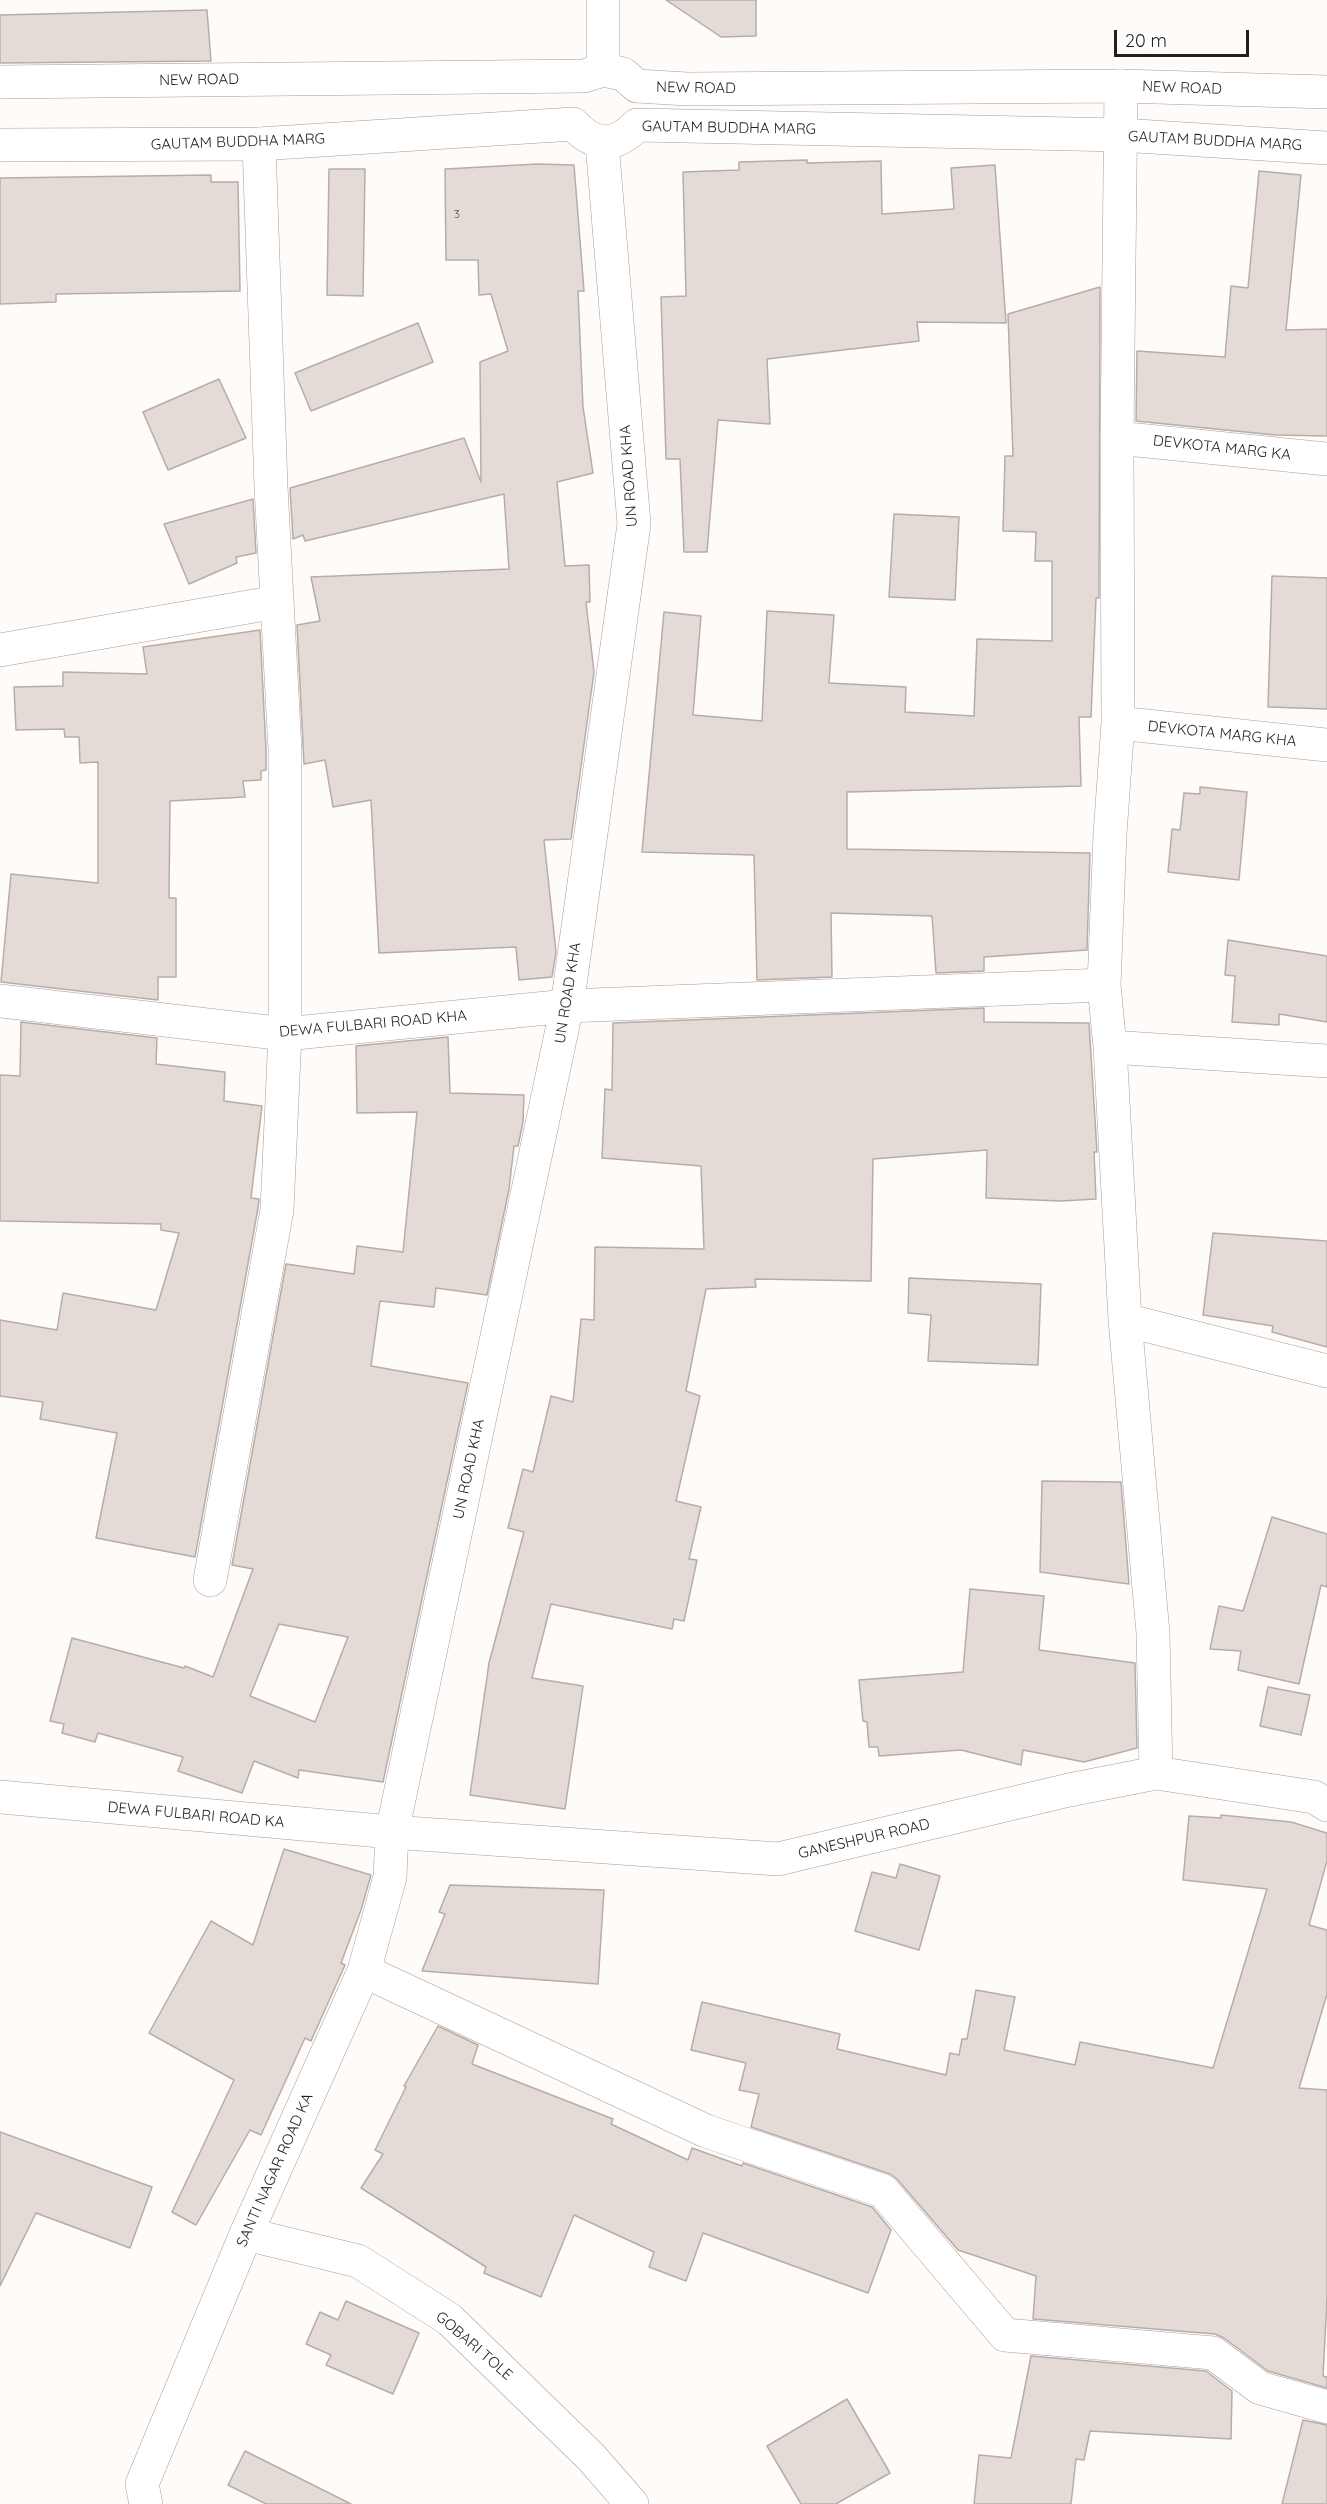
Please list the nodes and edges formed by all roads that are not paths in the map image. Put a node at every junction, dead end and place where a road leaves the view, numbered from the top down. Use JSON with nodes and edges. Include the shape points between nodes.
{"nodes":[{"id":1,"x":603,"y":0,"type":"edge"},
{"id":2,"x":594,"y":73,"type":"junction"},
{"id":3,"x":0,"y":82,"type":"edge"},
{"id":4,"x":637,"y":86,"type":"junction"},
{"id":5,"x":1121,"y":86,"type":"junction"},
{"id":6,"x":1327,"y":92,"type":"edge"},
{"id":7,"x":573,"y":124,"type":"junction"},
{"id":8,"x":637,"y":125,"type":"junction"},
{"id":9,"x":1121,"y":135,"type":"junction"},
{"id":10,"x":602,"y":143,"type":"junction"},
{"id":11,"x":259,"y":144,"type":"junction"},
{"id":12,"x":0,"y":145,"type":"edge"},
{"id":13,"x":1327,"y":148,"type":"edge"},
{"id":14,"x":1117,"y":438,"type":"junction"},
{"id":15,"x":1327,"y":459,"type":"edge"},
{"id":16,"x":277,"y":602,"type":"junction"},
{"id":17,"x":0,"y":650,"type":"edge"},
{"id":18,"x":1118,"y":723,"type":"junction"},
{"id":19,"x":1327,"y":745,"type":"edge"},
{"id":20,"x":1104,"y":986,"type":"junction"},
{"id":21,"x":0,"y":1001,"type":"edge"},
{"id":22,"x":567,"y":1006,"type":"junction"},
{"id":23,"x":285,"y":1034,"type":"junction"},
{"id":24,"x":1110,"y":1047,"type":"junction"},
{"id":25,"x":1327,"y":1061,"type":"edge"},
{"id":26,"x":1125,"y":1320,"type":"junction"},
{"id":27,"x":1327,"y":1371,"type":"edge"},
{"id":28,"x":210,"y":1580,"type":"dead end"},
{"id":29,"x":1156,"y":1773,"type":"junction"},
{"id":30,"x":0,"y":1797,"type":"edge"},
{"id":31,"x":1327,"y":1805,"type":"edge"},
{"id":32,"x":393,"y":1832,"type":"junction"},
{"id":33,"x":364,"y":1971,"type":"junction"},
{"id":34,"x":246,"y":2234,"type":"junction"},
{"id":35,"x":1327,"y":2407,"type":"edge"},
{"id":36,"x":146,"y":2504,"type":"edge"},
{"id":37,"x":632,"y":2504,"type":"edge"}],
"edges":[{"from":1,"to":2,"type":"street"},
{"from":2,"to":3,"type":"street","name":"NEW ROAD"},
{"from":2,"to":4,"type":"street","name":"NEW ROAD","via":[[623,74]]},
{"from":2,"to":7,"type":"street","via":[[570,97]]},
{"from":4,"to":5,"type":"street","name":"NEW ROAD"},
{"from":4,"to":8,"type":"street","via":[[642,101]]},
{"from":5,"to":6,"type":"street","name":"NEW ROAD"},
{"from":5,"to":9,"type":"street"},
{"from":7,"to":10,"type":"street","via":[[584,136]]},
{"from":7,"to":11,"type":"street","name":"GAUTAM BUDDHA MARG"},
{"from":8,"to":9,"type":"street","name":"GAUTAM BUDDHA MARG"},
{"from":8,"to":10,"type":"street","name":"GAUTAM BUDDHA MARG","via":[[624,138]]},
{"from":9,"to":13,"type":"street","name":"GAUTAM BUDDHA MARG"},
{"from":9,"to":14,"type":"street"},
{"from":10,"to":22,"type":"street","name":"UN ROAD KHA","via":[[634,524]]},
{"from":11,"to":12,"type":"street","name":"GAUTAM BUDDHA MARG"},
{"from":11,"to":16,"type":"street"},
{"from":14,"to":15,"type":"street","name":"DEVKOTA MARG KA"},
{"from":14,"to":18,"type":"street"},
{"from":16,"to":17,"type":"street"},
{"from":16,"to":23,"type":"street","via":[[285,750]]},
{"from":18,"to":19,"type":"street","name":"DEVKOTA MARG KHA"},
{"from":18,"to":20,"type":"street"},
{"from":20,"to":22,"type":"street","name":"DEWA FULBARI ROAD KHA"},
{"from":20,"to":24,"type":"street"},
{"from":21,"to":23,"type":"street","name":"DEWA FULBARI ROAD KHA"},
{"from":22,"to":23,"type":"street","name":"DEWA FULBARI ROAD KHA"},
{"from":22,"to":32,"type":"street","name":"UN ROAD KHA"},
{"from":23,"to":28,"type":"street","via":[[277,1210]]},
{"from":24,"to":25,"type":"street"},
{"from":24,"to":26,"type":"street"},
{"from":26,"to":27,"type":"street"},
{"from":26,"to":29,"type":"street","via":[[1153,1633]]},
{"from":29,"to":31,"type":"street","name":"GANESHPUR ROAD","via":[[1314,1797]]},
{"from":29,"to":32,"type":"street","name":"GANESHPUR ROAD","via":[[778,1859]]},
{"from":30,"to":32,"type":"street","name":"DEWA FULBARI ROAD KA"},
{"from":32,"to":33,"type":"street","name":"SANTI NAGAR ROAD KA","via":[[390,1877]]},
{"from":33,"to":34,"type":"street","name":"SANTI NAGAR ROAD KA"},
{"from":33,"to":35,"type":"street","via":[[706,2131],[883,2191],[1005,2335],[1213,2353],[1260,2388]]},
{"from":34,"to":36,"type":"street","name":"SANTI NAGAR ROAD KA","via":[[142,2484]]},
{"from":34,"to":37,"type":"street","name":"GOBARI TOLE","via":[[358,2261],[448,2319],[591,2457]]}]}
